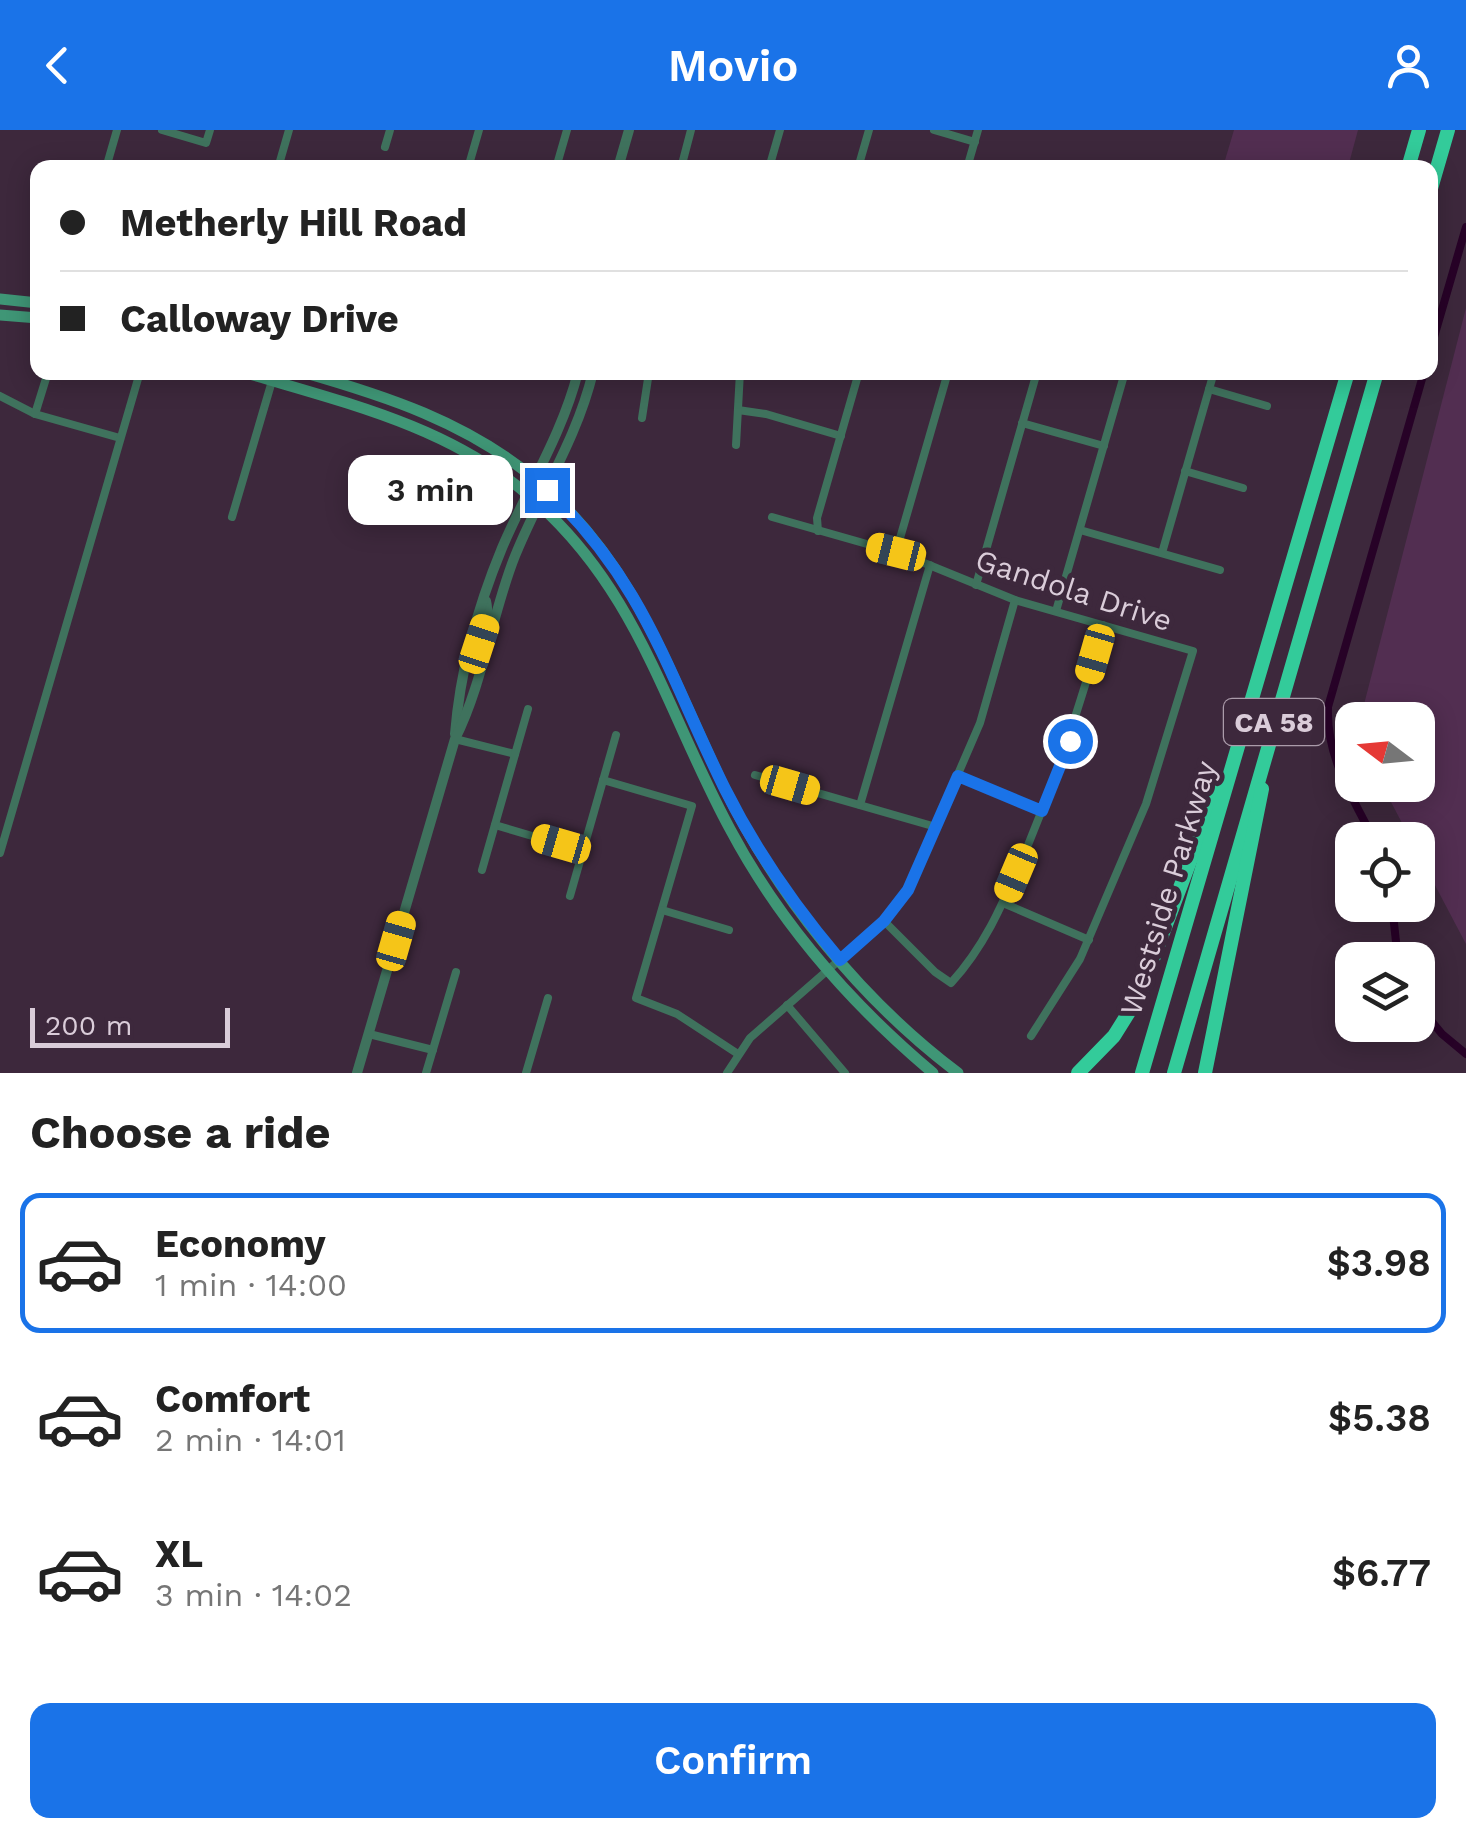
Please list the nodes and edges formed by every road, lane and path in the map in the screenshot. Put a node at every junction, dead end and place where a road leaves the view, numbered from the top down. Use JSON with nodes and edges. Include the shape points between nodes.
{"nodes":[{"id":1,"x":116,"y":130,"type":"edge"},
{"id":2,"x":162,"y":130,"type":"edge"},
{"id":3,"x":210,"y":130,"type":"edge"},
{"id":4,"x":289,"y":130,"type":"edge"},
{"id":5,"x":390,"y":130,"type":"edge"},
{"id":6,"x":478,"y":130,"type":"edge"},
{"id":7,"x":567,"y":130,"type":"edge"},
{"id":8,"x":629,"y":130,"type":"edge"},
{"id":9,"x":691,"y":130,"type":"edge"},
{"id":10,"x":780,"y":130,"type":"edge"},
{"id":11,"x":868,"y":130,"type":"edge"},
{"id":12,"x":934,"y":130,"type":"edge"},
{"id":13,"x":978,"y":130,"type":"edge"},
{"id":14,"x":1418,"y":130,"type":"edge"},
{"id":15,"x":1448,"y":130,"type":"edge"},
{"id":16,"x":974,"y":142,"type":"junction"},
{"id":17,"x":385,"y":148,"type":"dead end"},
{"id":18,"x":108,"y":160,"type":"edge"},
{"id":19,"x":280,"y":160,"type":"edge"},
{"id":20,"x":470,"y":160,"type":"edge"},
{"id":21,"x":558,"y":160,"type":"edge"},
{"id":22,"x":620,"y":160,"type":"edge"},
{"id":23,"x":682,"y":160,"type":"edge"},
{"id":24,"x":771,"y":160,"type":"edge"},
{"id":25,"x":860,"y":160,"type":"edge"},
{"id":26,"x":969,"y":160,"type":"edge"},
{"id":27,"x":1410,"y":160,"type":"edge"},
{"id":28,"x":1438,"y":164,"type":"edge"},
{"id":29,"x":0,"y":299,"type":"edge"},
{"id":30,"x":30,"y":302,"type":"edge"},
{"id":31,"x":0,"y":315,"type":"edge"},
{"id":32,"x":30,"y":317,"type":"edge"},
{"id":33,"x":46,"y":380,"type":"edge"},
{"id":34,"x":138,"y":380,"type":"edge"},
{"id":35,"x":269,"y":380,"type":"edge"},
{"id":36,"x":296,"y":380,"type":"edge"},
{"id":37,"x":329,"y":380,"type":"edge"},
{"id":38,"x":575,"y":380,"type":"edge"},
{"id":39,"x":590,"y":380,"type":"edge"},
{"id":40,"x":647,"y":380,"type":"edge"},
{"id":41,"x":740,"y":380,"type":"edge"},
{"id":42,"x":857,"y":380,"type":"edge"},
{"id":43,"x":946,"y":380,"type":"edge"},
{"id":44,"x":1034,"y":380,"type":"edge"},
{"id":45,"x":1123,"y":380,"type":"edge"},
{"id":46,"x":1212,"y":380,"type":"edge"},
{"id":47,"x":1346,"y":380,"type":"edge"},
{"id":48,"x":1375,"y":380,"type":"edge"},
{"id":49,"x":272,"y":381,"type":"junction"},
{"id":50,"x":346,"y":385,"type":"junction"},
{"id":51,"x":1209,"y":390,"type":"junction"},
{"id":52,"x":0,"y":396,"type":"edge"},
{"id":53,"x":1267,"y":406,"type":"dead end"},
{"id":54,"x":366,"y":408,"type":"junction"},
{"id":55,"x":738,"y":410,"type":"junction"},
{"id":56,"x":35,"y":414,"type":"junction"},
{"id":57,"x":437,"y":418,"type":"junction"},
{"id":58,"x":642,"y":418,"type":"dead end"},
{"id":59,"x":1022,"y":423,"type":"junction"},
{"id":60,"x":841,"y":436,"type":"junction"},
{"id":61,"x":120,"y":438,"type":"junction"},
{"id":62,"x":736,"y":445,"type":"dead end"},
{"id":63,"x":1104,"y":446,"type":"junction"},
{"id":64,"x":1185,"y":471,"type":"junction"},
{"id":65,"x":536,"y":480,"type":"junction"},
{"id":66,"x":1244,"y":488,"type":"dead end"},
{"id":67,"x":547,"y":490,"type":"junction"},
{"id":68,"x":528,"y":494,"type":"junction"},
{"id":69,"x":540,"y":506,"type":"junction"},
{"id":70,"x":232,"y":517,"type":"dead end"},
{"id":71,"x":772,"y":518,"type":"dead end"},
{"id":72,"x":818,"y":530,"type":"junction"},
{"id":73,"x":1080,"y":530,"type":"junction"},
{"id":74,"x":896,"y":552,"type":"junction"},
{"id":75,"x":1162,"y":553,"type":"junction"},
{"id":76,"x":930,"y":566,"type":"junction"},
{"id":77,"x":1220,"y":570,"type":"dead end"},
{"id":78,"x":976,"y":585,"type":"junction"},
{"id":79,"x":618,"y":597,"type":"junction"},
{"id":80,"x":484,"y":599,"type":"junction"},
{"id":81,"x":1015,"y":600,"type":"junction"},
{"id":82,"x":1056,"y":612,"type":"junction"},
{"id":83,"x":1103,"y":625,"type":"junction"},
{"id":84,"x":664,"y":653,"type":"junction"},
{"id":85,"x":651,"y":656,"type":"junction"},
{"id":86,"x":480,"y":674,"type":"junction"},
{"id":87,"x":685,"y":700,"type":"junction"},
{"id":88,"x":528,"y":709,"type":"dead end"},
{"id":89,"x":1246,"y":725,"type":"junction"},
{"id":90,"x":1274,"y":725,"type":"junction"},
{"id":91,"x":616,"y":735,"type":"dead end"},
{"id":92,"x":454,"y":739,"type":"junction"},
{"id":93,"x":515,"y":754,"type":"junction"},
{"id":94,"x":755,"y":774,"type":"dead end"},
{"id":95,"x":958,"y":776,"type":"junction"},
{"id":96,"x":603,"y":780,"type":"junction"},
{"id":97,"x":860,"y":805,"type":"junction"},
{"id":98,"x":1042,"y":811,"type":"junction"},
{"id":99,"x":495,"y":825,"type":"junction"},
{"id":100,"x":936,"y":827,"type":"junction"},
{"id":101,"x":582,"y":851,"type":"junction"},
{"id":102,"x":0,"y":853,"type":"edge"},
{"id":103,"x":482,"y":870,"type":"dead end"},
{"id":104,"x":570,"y":896,"type":"dead end"},
{"id":105,"x":1003,"y":903,"type":"junction"},
{"id":106,"x":662,"y":910,"type":"junction"},
{"id":107,"x":884,"y":921,"type":"junction"},
{"id":108,"x":729,"y":930,"type":"dead end"},
{"id":109,"x":1213,"y":930,"type":"junction"},
{"id":110,"x":1181,"y":936,"type":"junction"},
{"id":111,"x":1089,"y":940,"type":"junction"},
{"id":112,"x":840,"y":960,"type":"junction"},
{"id":113,"x":826,"y":970,"type":"junction"},
{"id":114,"x":456,"y":972,"type":"dead end"},
{"id":115,"x":548,"y":998,"type":"dead end"},
{"id":116,"x":786,"y":1005,"type":"junction"},
{"id":117,"x":369,"y":1034,"type":"junction"},
{"id":118,"x":1031,"y":1036,"type":"dead end"},
{"id":119,"x":433,"y":1050,"type":"junction"},
{"id":120,"x":738,"y":1054,"type":"junction"},
{"id":121,"x":357,"y":1073,"type":"edge"},
{"id":122,"x":426,"y":1073,"type":"edge"},
{"id":123,"x":526,"y":1073,"type":"edge"},
{"id":124,"x":727,"y":1073,"type":"edge"},
{"id":125,"x":845,"y":1073,"type":"edge"},
{"id":126,"x":933,"y":1073,"type":"edge"},
{"id":127,"x":958,"y":1073,"type":"edge"},
{"id":128,"x":1078,"y":1073,"type":"edge"},
{"id":129,"x":1132,"y":1073,"type":"edge"},
{"id":130,"x":1142,"y":1073,"type":"edge"},
{"id":131,"x":1174,"y":1073,"type":"edge"},
{"id":132,"x":1182,"y":1073,"type":"edge"},
{"id":133,"x":1205,"y":1073,"type":"edge"}],
"edges":[{"from":1,"to":18,"type":"street"},
{"from":2,"to":3,"type":"street","via":[[206,143]]},
{"from":4,"to":19,"type":"street"},
{"from":5,"to":17,"type":"street"},
{"from":6,"to":20,"type":"street"},
{"from":7,"to":21,"type":"street"},
{"from":8,"to":22,"type":"street"},
{"from":9,"to":23,"type":"street"},
{"from":10,"to":24,"type":"street"},
{"from":11,"to":25,"type":"street"},
{"from":12,"to":16,"type":"street"},
{"from":13,"to":16,"type":"street"},
{"from":14,"to":27,"type":"highway"},
{"from":15,"to":28,"type":"highway"},
{"from":16,"to":26,"type":"street"},
{"from":29,"to":30,"type":"main road"},
{"from":31,"to":32,"type":"main road"},
{"from":33,"to":56,"type":"street"},
{"from":34,"to":61,"type":"street"},
{"from":35,"to":49,"type":"main road"},
{"from":36,"to":50,"type":"main road","via":[[327,390]]},
{"from":37,"to":50,"type":"main road"},
{"from":38,"to":65,"type":"street"},
{"from":39,"to":67,"type":"street"},
{"from":40,"to":58,"type":"street"},
{"from":41,"to":55,"type":"street"},
{"from":42,"to":60,"type":"street"},
{"from":43,"to":74,"type":"street"},
{"from":44,"to":59,"type":"street"},
{"from":45,"to":63,"type":"street"},
{"from":46,"to":51,"type":"street"},
{"from":47,"to":89,"type":"highway","name":"Westside Parkway","number":"CA 58"},
{"from":48,"to":90,"type":"highway","name":"Westside Parkway","number":"CA 58"},
{"from":49,"to":54,"type":"main road"},
{"from":49,"to":70,"type":"street"},
{"from":50,"to":57,"type":"main road"},
{"from":51,"to":53,"type":"street"},
{"from":51,"to":64,"type":"street"},
{"from":52,"to":56,"type":"street"},
{"from":54,"to":57,"type":"main road","via":[[376,405],[422,422]]},
{"from":54,"to":68,"type":"main road","via":[[477,458]]},
{"from":55,"to":60,"type":"street"},
{"from":55,"to":62,"type":"street"},
{"from":56,"to":61,"type":"street"},
{"from":57,"to":65,"type":"main road"},
{"from":59,"to":63,"type":"street"},
{"from":59,"to":78,"type":"street"},
{"from":60,"to":72,"type":"street"},
{"from":61,"to":102,"type":"street"},
{"from":63,"to":73,"type":"street"},
{"from":64,"to":66,"type":"street"},
{"from":64,"to":75,"type":"street"},
{"from":65,"to":67,"type":"main road"},
{"from":65,"to":68,"type":"street"},
{"from":67,"to":69,"type":"street"},
{"from":67,"to":84,"type":"main road","via":[[618,570]]},
{"from":68,"to":69,"type":"main road"},
{"from":68,"to":80,"type":"street"},
{"from":69,"to":79,"type":"main road"},
{"from":69,"to":86,"type":"street","via":[[515,556]]},
{"from":71,"to":72,"type":"street","name":"Gandola Drive"},
{"from":72,"to":74,"type":"street","name":"Gandola Drive"},
{"from":73,"to":75,"type":"street"},
{"from":73,"to":82,"type":"street"},
{"from":74,"to":76,"type":"street","name":"Gandola Drive"},
{"from":75,"to":77,"type":"street"},
{"from":76,"to":78,"type":"street","name":"Gandola Drive"},
{"from":76,"to":97,"type":"street"},
{"from":78,"to":81,"type":"street","name":"Gandola Drive"},
{"from":79,"to":84,"type":"main road","via":[[629,602]]},
{"from":79,"to":85,"type":"main road"},
{"from":80,"to":86,"type":"street"},
{"from":80,"to":92,"type":"street"},
{"from":81,"to":82,"type":"street","name":"Gandola Drive"},
{"from":81,"to":95,"type":"street"},
{"from":82,"to":83,"type":"street","name":"Gandola Drive"},
{"from":83,"to":98,"type":"street"},
{"from":83,"to":111,"type":"street","name":"Gandola Drive","via":[[1193,650],[1153,786]]},
{"from":84,"to":87,"type":"main road"},
{"from":85,"to":87,"type":"main road"},
{"from":85,"to":113,"type":"main road","via":[[731,830]]},
{"from":86,"to":92,"type":"street"},
{"from":87,"to":112,"type":"main road","via":[[752,838]]},
{"from":88,"to":93,"type":"street"},
{"from":89,"to":110,"type":"highway","name":"Westside Parkway","number":"CA 58"},
{"from":89,"to":128,"type":"highway","via":[[1139,996],[1114,1036]]},
{"from":90,"to":109,"type":"highway","name":"Westside Parkway","number":"CA 58"},
{"from":90,"to":133,"type":"highway"},
{"from":91,"to":96,"type":"street"},
{"from":92,"to":93,"type":"street"},
{"from":92,"to":117,"type":"street"},
{"from":93,"to":99,"type":"street"},
{"from":94,"to":97,"type":"street"},
{"from":95,"to":98,"type":"street"},
{"from":95,"to":100,"type":"street"},
{"from":96,"to":101,"type":"street"},
{"from":96,"to":106,"type":"street","via":[[692,806]]},
{"from":97,"to":100,"type":"street"},
{"from":98,"to":105,"type":"street"},
{"from":99,"to":101,"type":"street"},
{"from":99,"to":103,"type":"street"},
{"from":100,"to":107,"type":"street","via":[[908,890]]},
{"from":101,"to":104,"type":"street"},
{"from":105,"to":107,"type":"street","via":[[980,947],[950,983]]},
{"from":105,"to":111,"type":"street"},
{"from":106,"to":108,"type":"street"},
{"from":106,"to":120,"type":"street","via":[[636,998],[677,1014]]},
{"from":107,"to":112,"type":"street"},
{"from":109,"to":131,"type":"highway","name":"Westside Parkway","number":"CA 58"},
{"from":109,"to":132,"type":"highway"},
{"from":110,"to":129,"type":"highway"},
{"from":110,"to":130,"type":"highway","name":"Westside Parkway","number":"CA 58"},
{"from":111,"to":118,"type":"street"},
{"from":112,"to":113,"type":"street"},
{"from":112,"to":127,"type":"main road"},
{"from":113,"to":116,"type":"street"},
{"from":113,"to":126,"type":"main road"},
{"from":114,"to":119,"type":"street"},
{"from":115,"to":123,"type":"street"},
{"from":116,"to":120,"type":"street"},
{"from":116,"to":125,"type":"street"},
{"from":117,"to":119,"type":"street"},
{"from":117,"to":121,"type":"street"},
{"from":119,"to":122,"type":"street"},
{"from":120,"to":124,"type":"street"}]}
